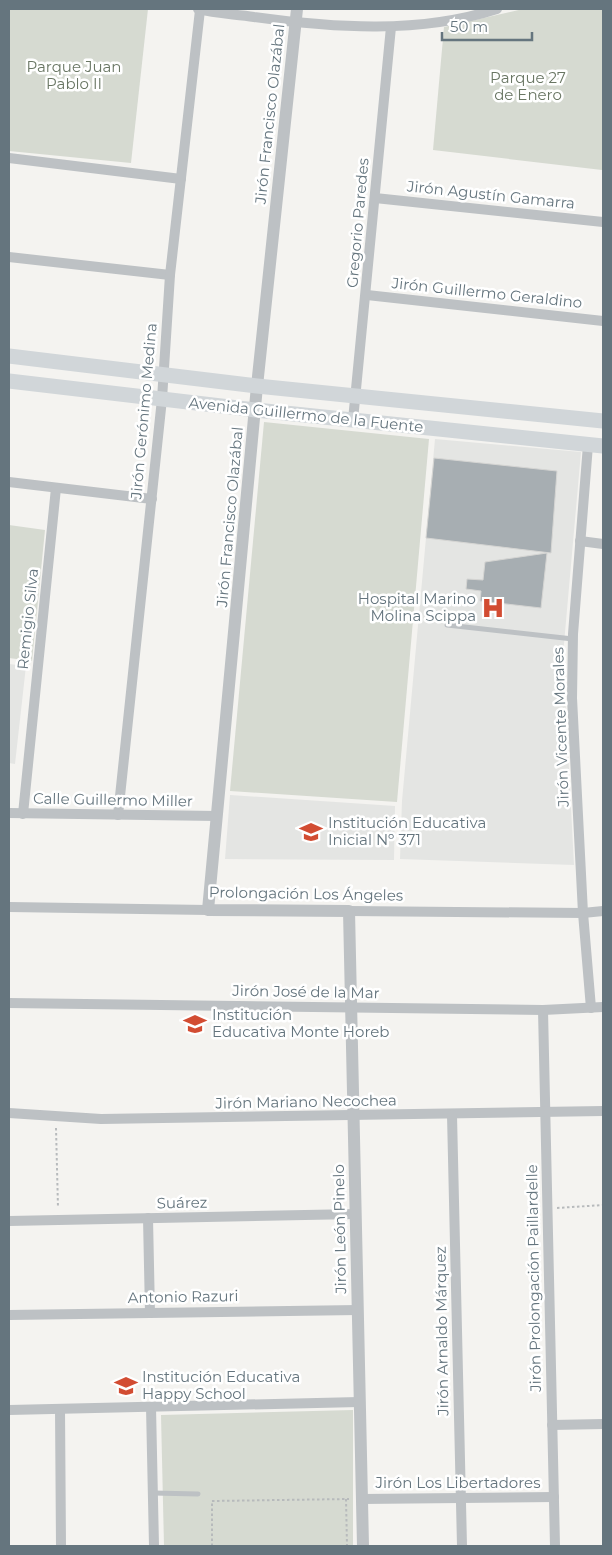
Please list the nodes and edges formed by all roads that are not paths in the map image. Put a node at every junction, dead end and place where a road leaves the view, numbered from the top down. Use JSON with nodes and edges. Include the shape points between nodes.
{"nodes":[{"id":1,"x":199,"y":9,"type":"edge"},
{"id":2,"x":297,"y":9,"type":"edge"},
{"id":3,"x":497,"y":9,"type":"edge"},
{"id":4,"x":296,"y":22,"type":"junction"},
{"id":5,"x":391,"y":27,"type":"junction"},
{"id":6,"x":9,"y":158,"type":"edge"},
{"id":7,"x":181,"y":179,"type":"junction"},
{"id":8,"x":376,"y":198,"type":"junction"},
{"id":9,"x":603,"y":222,"type":"edge"},
{"id":10,"x":9,"y":257,"type":"edge"},
{"id":11,"x":170,"y":276,"type":"junction"},
{"id":12,"x":367,"y":295,"type":"junction"},
{"id":13,"x":603,"y":321,"type":"edge"},
{"id":14,"x":9,"y":356,"type":"edge"},
{"id":15,"x":165,"y":375,"type":"junction"},
{"id":16,"x":9,"y":381,"type":"edge"},
{"id":17,"x":257,"y":386,"type":"junction"},
{"id":18,"x":356,"y":396,"type":"junction"},
{"id":19,"x":162,"y":399,"type":"junction"},
{"id":20,"x":256,"y":410,"type":"junction"},
{"id":21,"x":354,"y":420,"type":"junction"},
{"id":22,"x":603,"y":421,"type":"edge"},
{"id":23,"x":596,"y":446,"type":"edge"},
{"id":24,"x":9,"y":482,"type":"edge"},
{"id":25,"x":56,"y":488,"type":"junction"},
{"id":26,"x":152,"y":499,"type":"junction"},
{"id":27,"x":580,"y":541,"type":"junction"},
{"id":28,"x":603,"y":544,"type":"edge"},
{"id":29,"x":447,"y":624,"type":"dead end"},
{"id":30,"x":573,"y":639,"type":"junction"},
{"id":31,"x":9,"y":814,"type":"edge"},
{"id":32,"x":23,"y":814,"type":"junction"},
{"id":33,"x":118,"y":815,"type":"junction"},
{"id":34,"x":217,"y":816,"type":"junction"},
{"id":35,"x":9,"y":908,"type":"edge"},
{"id":36,"x":208,"y":910,"type":"junction"},
{"id":37,"x":349,"y":911,"type":"junction"},
{"id":38,"x":603,"y":911,"type":"edge"},
{"id":39,"x":584,"y":914,"type":"junction"},
{"id":40,"x":9,"y":1003,"type":"edge"},
{"id":41,"x":351,"y":1007,"type":"junction"},
{"id":42,"x":603,"y":1007,"type":"edge"},
{"id":43,"x":591,"y":1008,"type":"junction"},
{"id":44,"x":543,"y":1010,"type":"junction"},
{"id":45,"x":603,"y":1111,"type":"edge"},
{"id":46,"x":9,"y":1112,"type":"edge"},
{"id":47,"x":545,"y":1113,"type":"junction"},
{"id":48,"x":452,"y":1115,"type":"junction"},
{"id":49,"x":353,"y":1117,"type":"junction"},
{"id":50,"x":356,"y":1214,"type":"junction"},
{"id":51,"x":148,"y":1218,"type":"junction"},
{"id":52,"x":9,"y":1221,"type":"edge"},
{"id":53,"x":358,"y":1310,"type":"junction"},
{"id":54,"x":150,"y":1313,"type":"junction"},
{"id":55,"x":9,"y":1315,"type":"edge"},
{"id":56,"x":359,"y":1402,"type":"junction"},
{"id":57,"x":151,"y":1407,"type":"junction"},
{"id":58,"x":60,"y":1409,"type":"junction"},
{"id":59,"x":9,"y":1410,"type":"edge"},
{"id":60,"x":552,"y":1424,"type":"junction"},
{"id":61,"x":603,"y":1424,"type":"edge"},
{"id":62,"x":153,"y":1493,"type":"junction"},
{"id":63,"x":198,"y":1494,"type":"dead end"},
{"id":64,"x":554,"y":1497,"type":"junction"},
{"id":65,"x":461,"y":1498,"type":"junction"},
{"id":66,"x":362,"y":1499,"type":"junction"},
{"id":67,"x":61,"y":1546,"type":"edge"},
{"id":68,"x":154,"y":1546,"type":"edge"},
{"id":69,"x":362,"y":1546,"type":"edge"},
{"id":70,"x":462,"y":1546,"type":"edge"},
{"id":71,"x":555,"y":1546,"type":"edge"}],
"edges":[{"from":1,"to":4,"type":"street"},
{"from":1,"to":7,"type":"street","name":"Jirón Gerónimo Medina"},
{"from":2,"to":4,"type":"street","name":"Jirón Francisco Olazábal"},
{"from":3,"to":5,"type":"street","via":[[448,20]]},
{"from":4,"to":5,"type":"street"},
{"from":4,"to":17,"type":"street","name":"Jirón Francisco Olazábal"},
{"from":5,"to":8,"type":"street","name":"Gregorio Paredes"},
{"from":6,"to":7,"type":"street"},
{"from":7,"to":11,"type":"street","name":"Jirón Gerónimo Medina"},
{"from":8,"to":9,"type":"street","name":"Jirón Agustín Gamarra"},
{"from":8,"to":12,"type":"street","name":"Gregorio Paredes"},
{"from":10,"to":11,"type":"street"},
{"from":11,"to":15,"type":"street","name":"Jirón Gerónimo Medina"},
{"from":12,"to":13,"type":"street","name":"Jirón Guillermo Geraldino"},
{"from":12,"to":18,"type":"street","name":"Gregorio Paredes"},
{"from":14,"to":15,"type":"main road","name":"Avenida Guillermo de la Fuente"},
{"from":15,"to":17,"type":"main road","name":"Avenida Guillermo de la Fuente"},
{"from":15,"to":19,"type":"street","name":"Jirón Gerónimo Medina"},
{"from":16,"to":19,"type":"main road","name":"Avenida Guillermo de la Fuente"},
{"from":17,"to":18,"type":"main road","name":"Avenida Guillermo de la Fuente"},
{"from":17,"to":20,"type":"street","name":"Jirón Francisco Olazábal"},
{"from":18,"to":21,"type":"street","name":"Gregorio Paredes"},
{"from":18,"to":22,"type":"main road","name":"Avenida Guillermo de la Fuente"},
{"from":19,"to":20,"type":"main road","name":"Avenida Guillermo de la Fuente"},
{"from":19,"to":26,"type":"street","name":"Jirón Gerónimo Medina"},
{"from":20,"to":21,"type":"main road","name":"Avenida Guillermo de la Fuente"},
{"from":20,"to":34,"type":"street","name":"Jirón Francisco Olazábal"},
{"from":21,"to":23,"type":"main road","name":"Avenida Guillermo de la Fuente"},
{"from":23,"to":27,"type":"street","name":"Jirón Vicente Morales"},
{"from":24,"to":25,"type":"street"},
{"from":25,"to":26,"type":"street"},
{"from":25,"to":32,"type":"street","name":"Remigio Silva"},
{"from":26,"to":33,"type":"street","name":"Jirón Gerónimo Medina"},
{"from":27,"to":28,"type":"street"},
{"from":27,"to":30,"type":"street","name":"Jirón Vicente Morales"},
{"from":29,"to":30,"type":"lane"},
{"from":30,"to":39,"type":"street","name":"Jirón Vicente Morales","via":[[572,698]]},
{"from":31,"to":32,"type":"street","name":"Calle Guillermo Miller"},
{"from":32,"to":33,"type":"street","name":"Calle Guillermo Miller"},
{"from":33,"to":34,"type":"street","name":"Calle Guillermo Miller"},
{"from":34,"to":36,"type":"street","name":"Jirón Francisco Olazábal"},
{"from":35,"to":36,"type":"street","name":"Prolongación Los Ángeles"},
{"from":36,"to":37,"type":"street","name":"Prolongación Los Ángeles"},
{"from":37,"to":39,"type":"street","name":"Prolongación Los Ángeles"},
{"from":37,"to":41,"type":"street","name":"Jirón León Pinelo"},
{"from":38,"to":39,"type":"street","name":"Prolongación Los Ángeles"},
{"from":39,"to":43,"type":"street","name":"Jirón Vicente Morales"},
{"from":40,"to":41,"type":"street","name":"Jirón José de la Mar"},
{"from":41,"to":44,"type":"street","name":"Jirón José de la Mar"},
{"from":41,"to":49,"type":"street","name":"Jirón León Pinelo"},
{"from":42,"to":43,"type":"street","name":"Jirón José de la Mar"},
{"from":43,"to":44,"type":"street","name":"Jirón José de la Mar"},
{"from":44,"to":47,"type":"street","name":"Jirón Prolongación Paillardelle"},
{"from":45,"to":47,"type":"street","name":"Jirón Mariano Necochea"},
{"from":46,"to":49,"type":"street","name":"Jirón Mariano Necochea","via":[[100,1119]]},
{"from":47,"to":48,"type":"street","name":"Jirón Mariano Necochea"},
{"from":47,"to":60,"type":"street","name":"Jirón Prolongación Paillardelle"},
{"from":48,"to":49,"type":"street","name":"Jirón Mariano Necochea"},
{"from":48,"to":65,"type":"street","name":"Jirón Arnaldo Márquez"},
{"from":49,"to":50,"type":"street","name":"Jirón León Pinelo"},
{"from":50,"to":51,"type":"street","name":"Suárez"},
{"from":50,"to":53,"type":"street","name":"Jirón León Pinelo"},
{"from":51,"to":52,"type":"street","name":"Suárez"},
{"from":51,"to":54,"type":"street"},
{"from":53,"to":54,"type":"street","name":"Antonio Razuri"},
{"from":53,"to":56,"type":"street","name":"Jirón León Pinelo"},
{"from":54,"to":55,"type":"street","name":"Antonio Razuri"},
{"from":56,"to":57,"type":"street"},
{"from":56,"to":66,"type":"street","name":"Jirón León Pinelo"},
{"from":57,"to":58,"type":"street"},
{"from":57,"to":62,"type":"street"},
{"from":58,"to":59,"type":"street"},
{"from":58,"to":67,"type":"street"},
{"from":60,"to":61,"type":"street"},
{"from":60,"to":64,"type":"street","name":"Jirón Prolongación Paillardelle"},
{"from":62,"to":63,"type":"lane"},
{"from":62,"to":68,"type":"street"},
{"from":64,"to":65,"type":"street","name":"Jirón Los Libertadores"},
{"from":64,"to":71,"type":"street","name":"Jirón Prolongación Paillardelle"},
{"from":65,"to":66,"type":"street","name":"Jirón Los Libertadores"},
{"from":65,"to":70,"type":"street","name":"Jirón Arnaldo Márquez"},
{"from":66,"to":69,"type":"street","name":"Jirón León Pinelo"}]}
